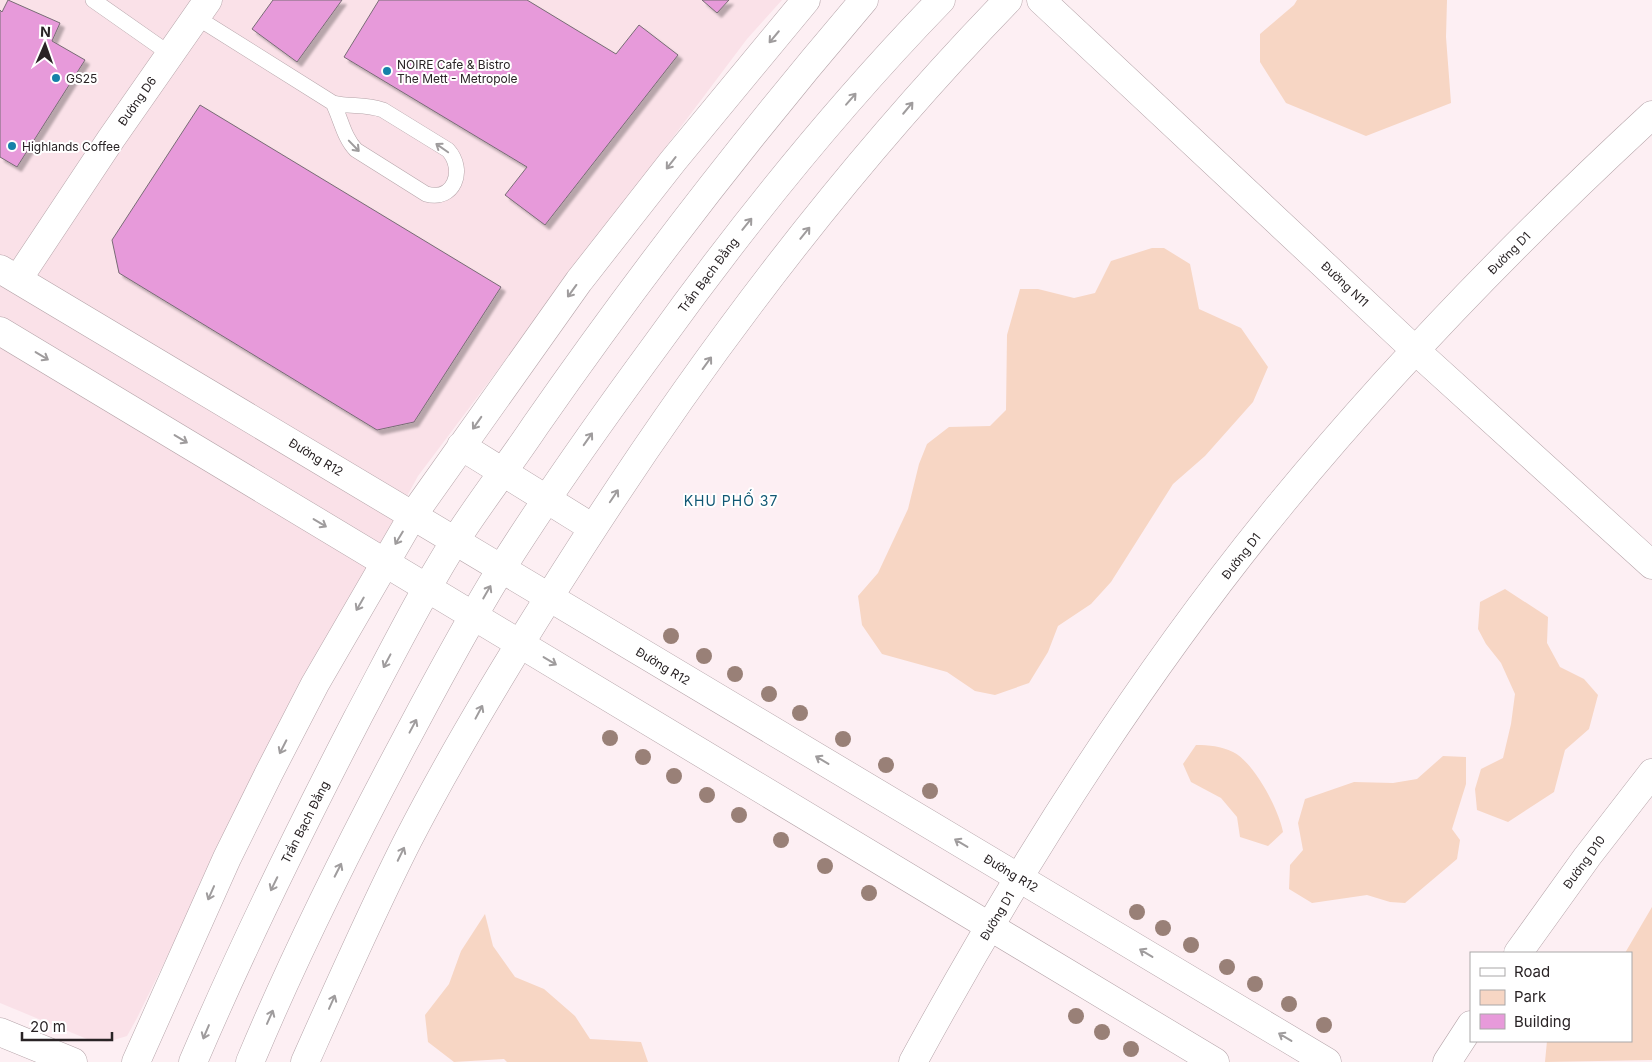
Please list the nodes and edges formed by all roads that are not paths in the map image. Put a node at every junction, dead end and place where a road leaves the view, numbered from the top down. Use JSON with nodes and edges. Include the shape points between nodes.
{"nodes":[{"id":1,"x":93,"y":0,"type":"edge"},
{"id":2,"x":806,"y":0,"type":"edge"},
{"id":3,"x":864,"y":0,"type":"edge"},
{"id":4,"x":941,"y":0,"type":"edge"},
{"id":5,"x":1008,"y":0,"type":"edge"},
{"id":6,"x":1042,"y":0,"type":"edge"},
{"id":7,"x":202,"y":8,"type":"edge"},
{"id":8,"x":170,"y":54,"type":"junction"},
{"id":9,"x":333,"y":103,"type":"junction"},
{"id":10,"x":1652,"y":115,"type":"edge"},
{"id":11,"x":9,"y":274,"type":"edge"},
{"id":12,"x":0,"y":331,"type":"edge"},
{"id":13,"x":1416,"y":350,"type":"junction"},
{"id":14,"x":454,"y":457,"type":"junction"},
{"id":15,"x":502,"y":473,"type":"junction"},
{"id":16,"x":538,"y":511,"type":"junction"},
{"id":17,"x":412,"y":515,"type":"junction"},
{"id":18,"x":592,"y":528,"type":"junction"},
{"id":19,"x":455,"y":541,"type":"junction"},
{"id":20,"x":385,"y":562,"type":"junction"},
{"id":21,"x":1652,"y":565,"type":"edge"},
{"id":22,"x":501,"y":569,"type":"junction"},
{"id":23,"x":428,"y":588,"type":"junction"},
{"id":24,"x":548,"y":596,"type":"junction"},
{"id":25,"x":474,"y":616,"type":"junction"},
{"id":26,"x":519,"y":643,"type":"junction"},
{"id":27,"x":1652,"y":773,"type":"edge"},
{"id":28,"x":1019,"y":877,"type":"junction"},
{"id":29,"x":990,"y":926,"type":"junction"},
{"id":30,"x":1519,"y":952,"type":"edge"},
{"id":31,"x":1470,"y":1027,"type":"edge"},
{"id":32,"x":0,"y":1032,"type":"edge"},
{"id":33,"x":73,"y":1062,"type":"edge"},
{"id":34,"x":136,"y":1062,"type":"edge"},
{"id":35,"x":194,"y":1062,"type":"edge"},
{"id":36,"x":250,"y":1062,"type":"edge"},
{"id":37,"x":305,"y":1062,"type":"edge"},
{"id":38,"x":913,"y":1062,"type":"edge"},
{"id":39,"x":1215,"y":1062,"type":"edge"},
{"id":40,"x":1327,"y":1062,"type":"edge"},
{"id":41,"x":1447,"y":1062,"type":"edge"}],
"edges":[{"from":1,"to":8,"type":"lane"},
{"from":2,"to":14,"type":"street","one_way":true,"via":[[585,274]]},
{"from":3,"to":15,"type":"street","via":[[773,108],[663,248]]},
{"from":16,"to":4,"type":"street","name":"Trần Bạch Đằng","one_way":true,"via":[[710,271],[811,145]]},
{"from":18,"to":5,"type":"street","one_way":true,"via":[[682,397],[798,242],[919,94]]},
{"from":6,"to":13,"type":"street","name":"Đường N11"},
{"from":7,"to":8,"type":"street","name":"Đường D6"},
{"from":7,"to":9,"type":"lane"},
{"from":8,"to":11,"type":"street","name":"Đường D6"},
{"from":9,"to":9,"type":"lane","one_way":true,"via":[[349,143],[356,150],[426,194],[444,194],[451,187],[458,167],[448,150],[383,110]]},
{"from":10,"to":13,"type":"street","name":"Đường D1","via":[[1569,192]]},
{"from":11,"to":17,"type":"street","name":"Đường R12"},
{"from":12,"to":20,"type":"street","one_way":true},
{"from":13,"to":21,"type":"street","name":"Đường N11"},
{"from":13,"to":28,"type":"street","name":"Đường D1","via":[[1278,507],[1207,600],[1132,703]]},
{"from":14,"to":15,"type":"street"},
{"from":14,"to":17,"type":"street"},
{"from":15,"to":16,"type":"street"},
{"from":15,"to":19,"type":"street"},
{"from":16,"to":18,"type":"street"},
{"from":16,"to":22,"type":"street","name":"Trần Bạch Đằng"},
{"from":17,"to":19,"type":"street","name":"Đường R12"},
{"from":17,"to":20,"type":"street","one_way":true},
{"from":18,"to":24,"type":"street"},
{"from":19,"to":22,"type":"street","name":"Đường R12"},
{"from":19,"to":23,"type":"street","name":"Trần Bạch Đằng"},
{"from":20,"to":23,"type":"street"},
{"from":20,"to":34,"type":"street","one_way":true,"via":[[315,684],[261,790]]},
{"from":22,"to":24,"type":"street","name":"Đường R12"},
{"from":25,"to":22,"type":"street","name":"Trần Bạch Đằng","one_way":true},
{"from":23,"to":25,"type":"street"},
{"from":23,"to":35,"type":"street","name":"Trần Bạch Đằng","one_way":true,"via":[[294,842]]},
{"from":24,"to":26,"type":"street"},
{"from":28,"to":24,"type":"street","name":"Đường R12","one_way":true},
{"from":25,"to":26,"type":"street"},
{"from":36,"to":25,"type":"street","one_way":true,"via":[[335,878],[394,761]]},
{"from":26,"to":29,"type":"street","one_way":true},
{"from":37,"to":26,"type":"street","one_way":true,"via":[[410,838]]},
{"from":27,"to":30,"type":"street","name":"Đường D10"},
{"from":28,"to":29,"type":"street","name":"Đường D1"},
{"from":40,"to":28,"type":"street","name":"Đường R12","one_way":true},
{"from":29,"to":38,"type":"street","name":"Đường D1"},
{"from":29,"to":39,"type":"street"},
{"from":31,"to":41,"type":"street"},
{"from":32,"to":33,"type":"street"}]}
